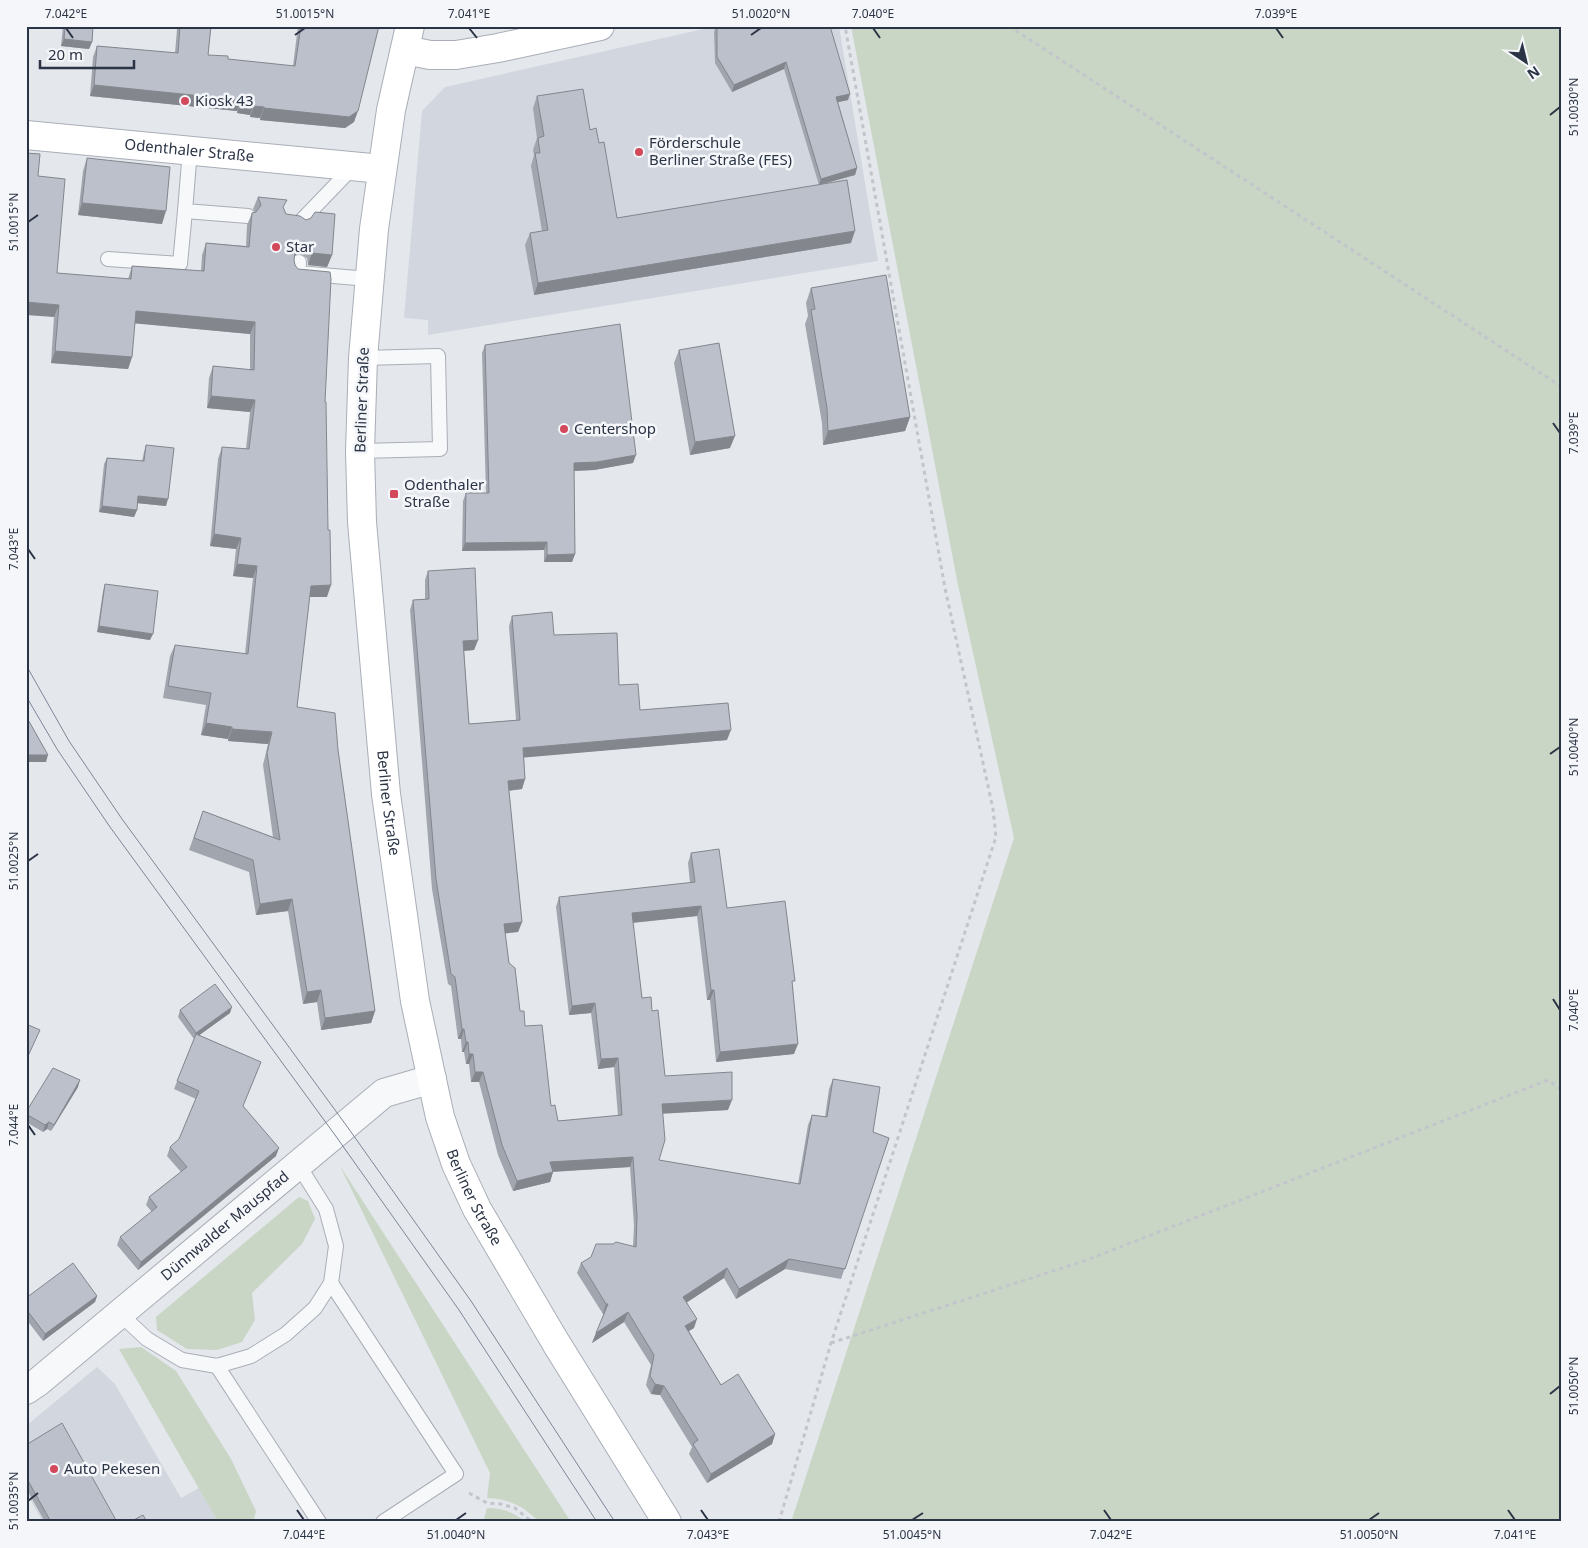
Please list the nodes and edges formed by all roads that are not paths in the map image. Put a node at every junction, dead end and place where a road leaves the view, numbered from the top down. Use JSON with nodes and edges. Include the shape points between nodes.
{"nodes":[{"id":1,"x":600,"y":26,"type":"edge"},
{"id":2,"x":408,"y":38,"type":"edge"},
{"id":3,"x":26,"y":134,"type":"edge"},
{"id":4,"x":190,"y":150,"type":"junction"},
{"id":5,"x":353,"y":166,"type":"junction"},
{"id":6,"x":382,"y":169,"type":"junction"},
{"id":7,"x":185,"y":212,"type":"junction"},
{"id":8,"x":248,"y":216,"type":"dead end"},
{"id":9,"x":286,"y":219,"type":"edge"},
{"id":10,"x":108,"y":259,"type":"dead end"},
{"id":11,"x":299,"y":262,"type":"dead end"},
{"id":12,"x":369,"y":279,"type":"junction"},
{"id":13,"x":363,"y":358,"type":"junction"},
{"id":14,"x":360,"y":451,"type":"junction"},
{"id":15,"x":432,"y":1080,"type":"junction"},
{"id":16,"x":299,"y":1166,"type":"junction"},
{"id":17,"x":331,"y":1283,"type":"junction"},
{"id":18,"x":120,"y":1314,"type":"junction"},
{"id":19,"x":217,"y":1366,"type":"junction"},
{"id":20,"x":26,"y":1390,"type":"edge"},
{"id":21,"x":319,"y":1522,"type":"edge"},
{"id":22,"x":383,"y":1522,"type":"edge"},
{"id":23,"x":667,"y":1522,"type":"edge"}],
"edges":[{"from":1,"to":2,"type":"main road","via":[[456,55],[430,55]]},
{"from":2,"to":6,"type":"main road","name":"Berliner Straße","via":[[391,110]]},
{"from":3,"to":4,"type":"main road","name":"Odenthaler Straße"},
{"from":4,"to":5,"type":"main road","name":"Odenthaler Straße"},
{"from":4,"to":7,"type":"lane"},
{"from":5,"to":6,"type":"main road","name":"Odenthaler Straße"},
{"from":5,"to":9,"type":"lane","via":[[302,222]]},
{"from":6,"to":12,"type":"main road","name":"Berliner Straße"},
{"from":7,"to":8,"type":"lane"},
{"from":7,"to":10,"type":"lane","via":[[180,264]]},
{"from":11,"to":12,"type":"lane","via":[[298,274]]},
{"from":12,"to":13,"type":"main road","name":"Berliner Straße"},
{"from":13,"to":14,"type":"main road","name":"Berliner Straße"},
{"from":13,"to":14,"type":"lane","via":[[438,356],[440,449]]},
{"from":14,"to":15,"type":"main road","name":"Berliner Straße","via":[[362,522],[386,794],[415,1001]]},
{"from":15,"to":16,"type":"street","name":"Dünnwalder Mauspfad","via":[[384,1093]]},
{"from":15,"to":23,"type":"main road","name":"Berliner Straße","via":[[456,1164],[477,1209]]},
{"from":16,"to":17,"type":"lane","via":[[326,1209],[336,1246]]},
{"from":16,"to":18,"type":"street","name":"Dünnwalder Mauspfad"},
{"from":17,"to":19,"type":"lane","via":[[315,1308],[286,1334],[251,1356]]},
{"from":17,"to":22,"type":"lane","via":[[456,1474]]},
{"from":18,"to":19,"type":"lane","via":[[147,1339],[182,1360]]},
{"from":18,"to":20,"type":"street","name":"Dünnwalder Mauspfad"},
{"from":19,"to":21,"type":"lane"}]}
